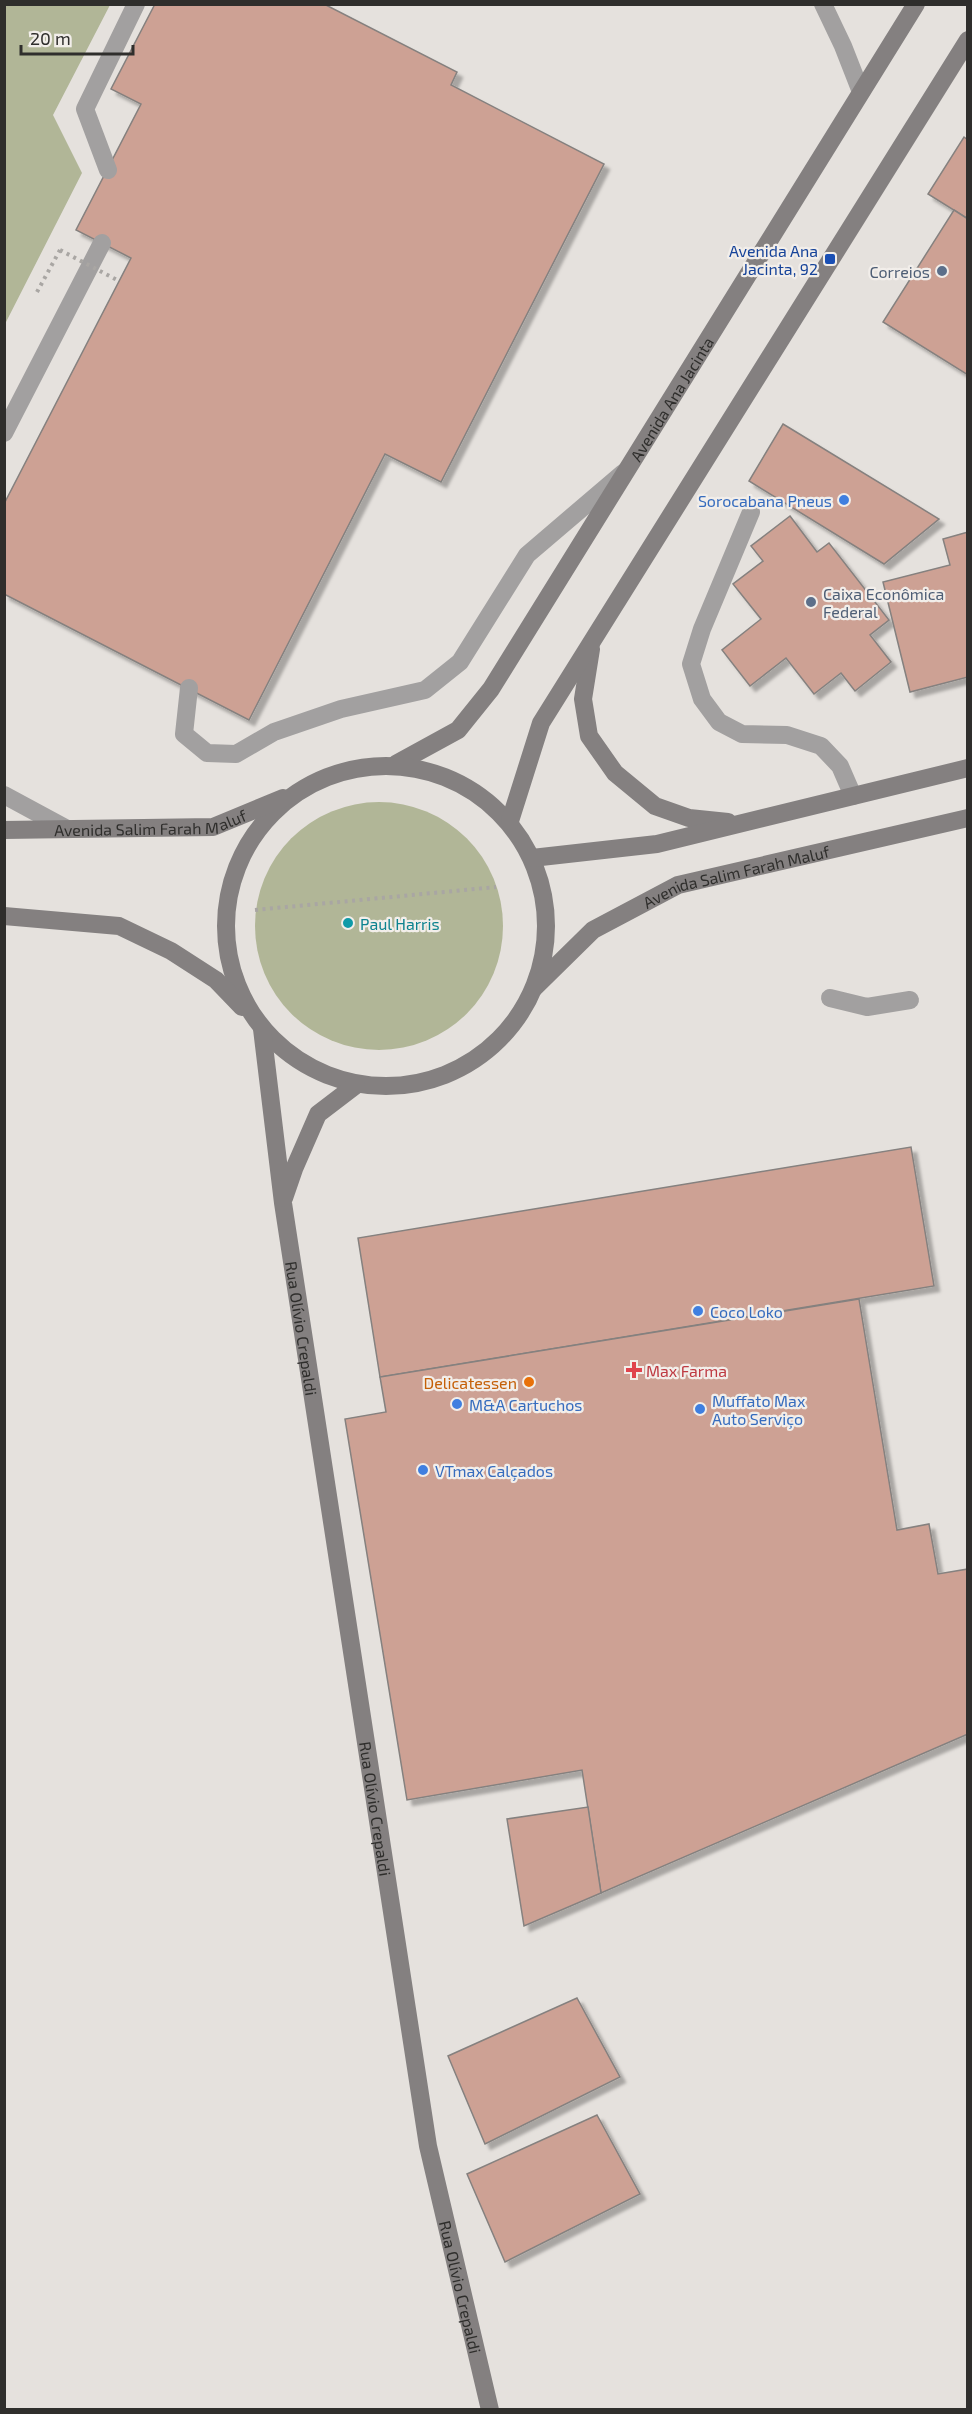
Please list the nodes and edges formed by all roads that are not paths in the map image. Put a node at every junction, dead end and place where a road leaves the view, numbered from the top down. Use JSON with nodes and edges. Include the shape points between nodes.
{"nodes":[{"id":1,"x":136,"y":4,"type":"edge"},
{"id":2,"x":823,"y":4,"type":"edge"},
{"id":3,"x":916,"y":4,"type":"edge"},
{"id":4,"x":968,"y":40,"type":"edge"},
{"id":5,"x":861,"y":92,"type":"junction"},
{"id":6,"x":108,"y":170,"type":"dead end"},
{"id":7,"x":102,"y":243,"type":"dead end"},
{"id":8,"x":4,"y":433,"type":"edge"},
{"id":9,"x":625,"y":472,"type":"junction"},
{"id":10,"x":751,"y":512,"type":"dead end"},
{"id":11,"x":593,"y":639,"type":"junction"},
{"id":12,"x":189,"y":688,"type":"dead end"},
{"id":13,"x":396,"y":764,"type":"junction"},
{"id":14,"x":968,"y":768,"type":"edge"},
{"id":15,"x":4,"y":795,"type":"edge"},
{"id":16,"x":290,"y":795,"type":"junction"},
{"id":17,"x":853,"y":796,"type":"junction"},
{"id":18,"x":968,"y":818,"type":"edge"},
{"id":19,"x":510,"y":821,"type":"junction"},
{"id":20,"x":742,"y":823,"type":"junction"},
{"id":21,"x":67,"y":829,"type":"junction"},
{"id":22,"x":4,"y":830,"type":"edge"},
{"id":23,"x":532,"y":858,"type":"junction"},
{"id":24,"x":4,"y":916,"type":"edge"},
{"id":25,"x":533,"y":990,"type":"junction"},
{"id":26,"x":830,"y":999,"type":"dead end"},
{"id":27,"x":910,"y":1000,"type":"dead end"},
{"id":28,"x":257,"y":1023,"type":"junction"},
{"id":29,"x":356,"y":1085,"type":"junction"},
{"id":30,"x":283,"y":1203,"type":"junction"},
{"id":31,"x":490,"y":2409,"type":"edge"}],
"edges":[{"from":1,"to":6,"type":"lane","via":[[84,109]]},
{"from":2,"to":5,"type":"lane"},
{"from":3,"to":5,"type":"street","name":"Avenida Ana Jacinta"},
{"from":4,"to":11,"type":"street"},
{"from":5,"to":9,"type":"street","name":"Avenida Ana Jacinta"},
{"from":7,"to":8,"type":"lane"},
{"from":9,"to":12,"type":"lane","via":[[527,555],[460,662],[425,690],[340,709],[274,732],[236,754],[207,753],[184,734]]},
{"from":9,"to":13,"type":"street","name":"Avenida Ana Jacinta","via":[[491,688],[458,729]]},
{"from":10,"to":17,"type":"lane","via":[[691,664],[702,699],[719,722],[742,734],[787,735],[821,746],[840,766]]},
{"from":11,"to":19,"type":"street","via":[[541,723]]},
{"from":11,"to":20,"type":"street","via":[[583,699],[589,736],[615,773],[655,806],[689,818]]},
{"from":13,"to":16,"type":"street","name":"Avenida Salim Farah Maluf","via":[[340,771]]},
{"from":13,"to":19,"type":"street","via":[[438,772],[477,792]]},
{"from":14,"to":17,"type":"street"},
{"from":15,"to":21,"type":"lane"},
{"from":16,"to":21,"type":"street","name":"Avenida Salim Farah Maluf","via":[[213,827]]},
{"from":16,"to":28,"type":"street","via":[[248,841],[226,899],[227,961]]},
{"from":17,"to":20,"type":"street"},
{"from":18,"to":25,"type":"street","name":"Avenida Salim Farah Maluf","via":[[678,885],[593,930]]},
{"from":19,"to":23,"type":"street"},
{"from":20,"to":23,"type":"street","via":[[657,844]]},
{"from":21,"to":22,"type":"street","name":"Avenida Salim Farah Maluf"},
{"from":23,"to":25,"type":"street","via":[[545,901],[545,946]]},
{"from":24,"to":28,"type":"street","via":[[119,926],[171,951],[216,980]]},
{"from":25,"to":29,"type":"street","via":[[504,1035],[461,1068],[410,1085]]},
{"from":26,"to":27,"type":"lane","via":[[867,1007]]},
{"from":28,"to":29,"type":"street","via":[[280,1048],[316,1072]]},
{"from":28,"to":30,"type":"street","name":"Rua Olívio Crepaldi"},
{"from":29,"to":30,"type":"street","via":[[318,1114]]},
{"from":30,"to":31,"type":"street","name":"Rua Olívio Crepaldi","via":[[428,2146]]}]}
